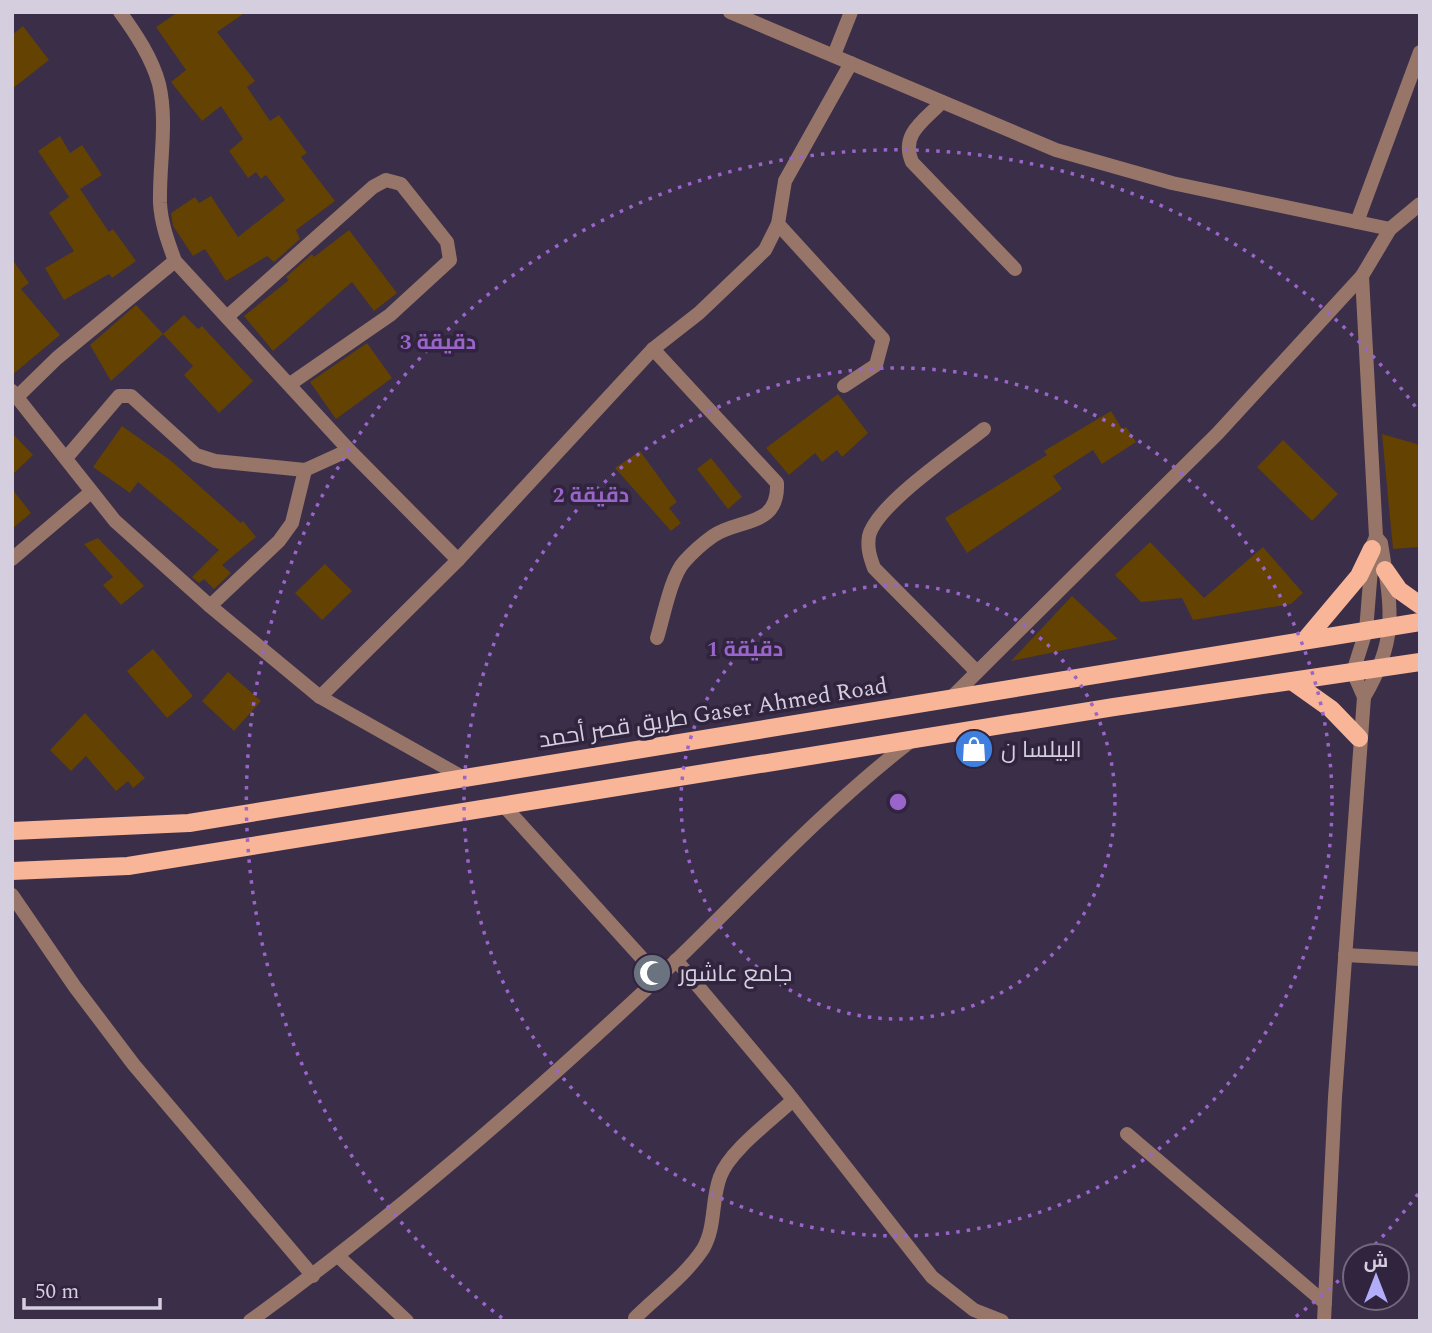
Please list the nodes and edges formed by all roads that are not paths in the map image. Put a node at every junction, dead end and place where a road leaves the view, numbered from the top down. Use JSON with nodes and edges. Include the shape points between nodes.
{"nodes":[{"id":1,"x":121,"y":12,"type":"edge"},
{"id":2,"x":730,"y":12,"type":"edge"},
{"id":3,"x":850,"y":12,"type":"edge"},
{"id":4,"x":1420,"y":52,"type":"edge"},
{"id":5,"x":834,"y":55,"type":"junction"},
{"id":6,"x":851,"y":64,"type":"junction"},
{"id":7,"x":942,"y":102,"type":"junction"},
{"id":8,"x":1418,"y":209,"type":"edge"},
{"id":9,"x":1357,"y":222,"type":"junction"},
{"id":10,"x":778,"y":224,"type":"junction"},
{"id":11,"x":1390,"y":229,"type":"junction"},
{"id":12,"x":175,"y":261,"type":"junction"},
{"id":13,"x":1015,"y":269,"type":"dead end"},
{"id":14,"x":1362,"y":276,"type":"junction"},
{"id":15,"x":228,"y":316,"type":"junction"},
{"id":16,"x":653,"y":349,"type":"junction"},
{"id":17,"x":290,"y":384,"type":"junction"},
{"id":18,"x":844,"y":386,"type":"dead end"},
{"id":19,"x":15,"y":394,"type":"edge"},
{"id":20,"x":984,"y":429,"type":"dead end"},
{"id":21,"x":349,"y":450,"type":"junction"},
{"id":22,"x":67,"y":457,"type":"junction"},
{"id":23,"x":305,"y":470,"type":"junction"},
{"id":24,"x":92,"y":492,"type":"junction"},
{"id":25,"x":1374,"y":543,"type":"junction"},
{"id":26,"x":12,"y":559,"type":"edge"},
{"id":27,"x":458,"y":560,"type":"junction"},
{"id":28,"x":1385,"y":570,"type":"junction"},
{"id":29,"x":1420,"y":605,"type":"edge"},
{"id":30,"x":210,"y":606,"type":"junction"},
{"id":31,"x":1420,"y":622,"type":"edge"},
{"id":32,"x":1391,"y":626,"type":"junction"},
{"id":33,"x":1366,"y":631,"type":"junction"},
{"id":34,"x":657,"y":639,"type":"dead end"},
{"id":35,"x":1306,"y":639,"type":"junction"},
{"id":36,"x":1420,"y":662,"type":"edge"},
{"id":37,"x":1382,"y":667,"type":"junction"},
{"id":38,"x":977,"y":672,"type":"junction"},
{"id":39,"x":1353,"y":672,"type":"junction"},
{"id":40,"x":1293,"y":682,"type":"junction"},
{"id":41,"x":320,"y":696,"type":"junction"},
{"id":42,"x":1364,"y":696,"type":"junction"},
{"id":43,"x":950,"y":698,"type":"junction"},
{"id":44,"x":1359,"y":738,"type":"junction"},
{"id":45,"x":911,"y":741,"type":"junction"},
{"id":46,"x":464,"y":778,"type":"junction"},
{"id":47,"x":504,"y":806,"type":"junction"},
{"id":48,"x":12,"y":831,"type":"edge"},
{"id":49,"x":12,"y":871,"type":"edge"},
{"id":50,"x":12,"y":895,"type":"edge"},
{"id":51,"x":1345,"y":955,"type":"junction"},
{"id":52,"x":1420,"y":959,"type":"edge"},
{"id":53,"x":676,"y":960,"type":"junction"},
{"id":54,"x":659,"y":977,"type":"junction"},
{"id":55,"x":793,"y":1100,"type":"junction"},
{"id":56,"x":1127,"y":1134,"type":"dead end"},
{"id":57,"x":339,"y":1257,"type":"junction"},
{"id":58,"x":313,"y":1276,"type":"junction"},
{"id":59,"x":1325,"y":1303,"type":"junction"},
{"id":60,"x":635,"y":1318,"type":"dead end"},
{"id":61,"x":250,"y":1321,"type":"edge"},
{"id":62,"x":407,"y":1321,"type":"edge"},
{"id":63,"x":1002,"y":1321,"type":"edge"},
{"id":64,"x":1324,"y":1321,"type":"edge"}],
"edges":[{"from":1,"to":12,"type":"street","via":[[144,48],[159,84],[160,204]]},
{"from":2,"to":5,"type":"street"},
{"from":3,"to":5,"type":"street"},
{"from":4,"to":9,"type":"street"},
{"from":5,"to":6,"type":"street"},
{"from":6,"to":7,"type":"street"},
{"from":6,"to":10,"type":"street","via":[[785,181]]},
{"from":7,"to":9,"type":"street","via":[[1056,150],[1172,183]]},
{"from":7,"to":13,"type":"street","via":[[908,138],[906,149],[912,162]]},
{"from":8,"to":11,"type":"street"},
{"from":9,"to":11,"type":"street"},
{"from":10,"to":16,"type":"street","via":[[765,250]]},
{"from":10,"to":18,"type":"street","via":[[883,339],[876,365]]},
{"from":11,"to":14,"type":"street"},
{"from":12,"to":15,"type":"street"},
{"from":12,"to":19,"type":"street"},
{"from":14,"to":25,"type":"street"},
{"from":14,"to":38,"type":"street","via":[[1218,433]]},
{"from":15,"to":17,"type":"street"},
{"from":15,"to":17,"type":"street","via":[[373,187],[386,180],[401,184],[447,242],[450,260],[390,315]]},
{"from":16,"to":27,"type":"street"},
{"from":16,"to":34,"type":"street","via":[[777,483],[771,511],[714,535],[682,564]]},
{"from":17,"to":21,"type":"street"},
{"from":19,"to":22,"type":"street"},
{"from":20,"to":38,"type":"street","via":[[901,494],[870,533],[868,552],[874,568]]},
{"from":21,"to":23,"type":"street"},
{"from":21,"to":27,"type":"street"},
{"from":22,"to":23,"type":"street","via":[[119,396],[125,395],[196,455]]},
{"from":22,"to":24,"type":"street"},
{"from":23,"to":30,"type":"street","via":[[286,532]]},
{"from":24,"to":26,"type":"street"},
{"from":24,"to":30,"type":"street","via":[[116,521]]},
{"from":25,"to":28,"type":"street","via":[[1381,542]]},
{"from":25,"to":33,"type":"street"},
{"from":25,"to":35,"type":"main road","via":[[1359,576]]},
{"from":27,"to":41,"type":"street"},
{"from":28,"to":29,"type":"main road","via":[[1399,590]]},
{"from":28,"to":32,"type":"street"},
{"from":30,"to":41,"type":"street"},
{"from":31,"to":32,"type":"main road","name":"طريق قصر أحمد Gaser Ahmed Road"},
{"from":32,"to":33,"type":"main road","name":"طريق قصر أحمد Gaser Ahmed Road"},
{"from":32,"to":37,"type":"street"},
{"from":33,"to":35,"type":"main road","name":"طريق قصر أحمد Gaser Ahmed Road"},
{"from":33,"to":39,"type":"street"},
{"from":35,"to":43,"type":"main road","name":"طريق قصر أحمد Gaser Ahmed Road"},
{"from":36,"to":37,"type":"main road"},
{"from":37,"to":39,"type":"main road"},
{"from":37,"to":42,"type":"street"},
{"from":38,"to":43,"type":"street"},
{"from":39,"to":40,"type":"main road"},
{"from":39,"to":42,"type":"street"},
{"from":40,"to":44,"type":"main road","via":[[1331,709]]},
{"from":40,"to":45,"type":"main road"},
{"from":41,"to":46,"type":"street"},
{"from":42,"to":44,"type":"street"},
{"from":43,"to":46,"type":"main road","name":"طريق قصر أحمد Gaser Ahmed Road"},
{"from":44,"to":51,"type":"street"},
{"from":45,"to":47,"type":"main road"},
{"from":45,"to":53,"type":"street","via":[[861,780]]},
{"from":46,"to":48,"type":"main road","name":"طريق قصر أحمد Gaser Ahmed Road","via":[[189,823]]},
{"from":47,"to":49,"type":"main road","via":[[128,866]]},
{"from":47,"to":54,"type":"street"},
{"from":50,"to":58,"type":"street","via":[[134,1065]]},
{"from":51,"to":52,"type":"street"},
{"from":51,"to":59,"type":"street"},
{"from":53,"to":54,"type":"street"},
{"from":53,"to":55,"type":"street"},
{"from":54,"to":57,"type":"street","via":[[440,1174]]},
{"from":55,"to":60,"type":"street","via":[[729,1160],[714,1195],[712,1224],[703,1249]]},
{"from":55,"to":63,"type":"street","via":[[932,1277],[974,1310]]},
{"from":56,"to":59,"type":"street"},
{"from":57,"to":58,"type":"street"},
{"from":57,"to":62,"type":"street"},
{"from":58,"to":61,"type":"street"},
{"from":59,"to":64,"type":"street"}]}
